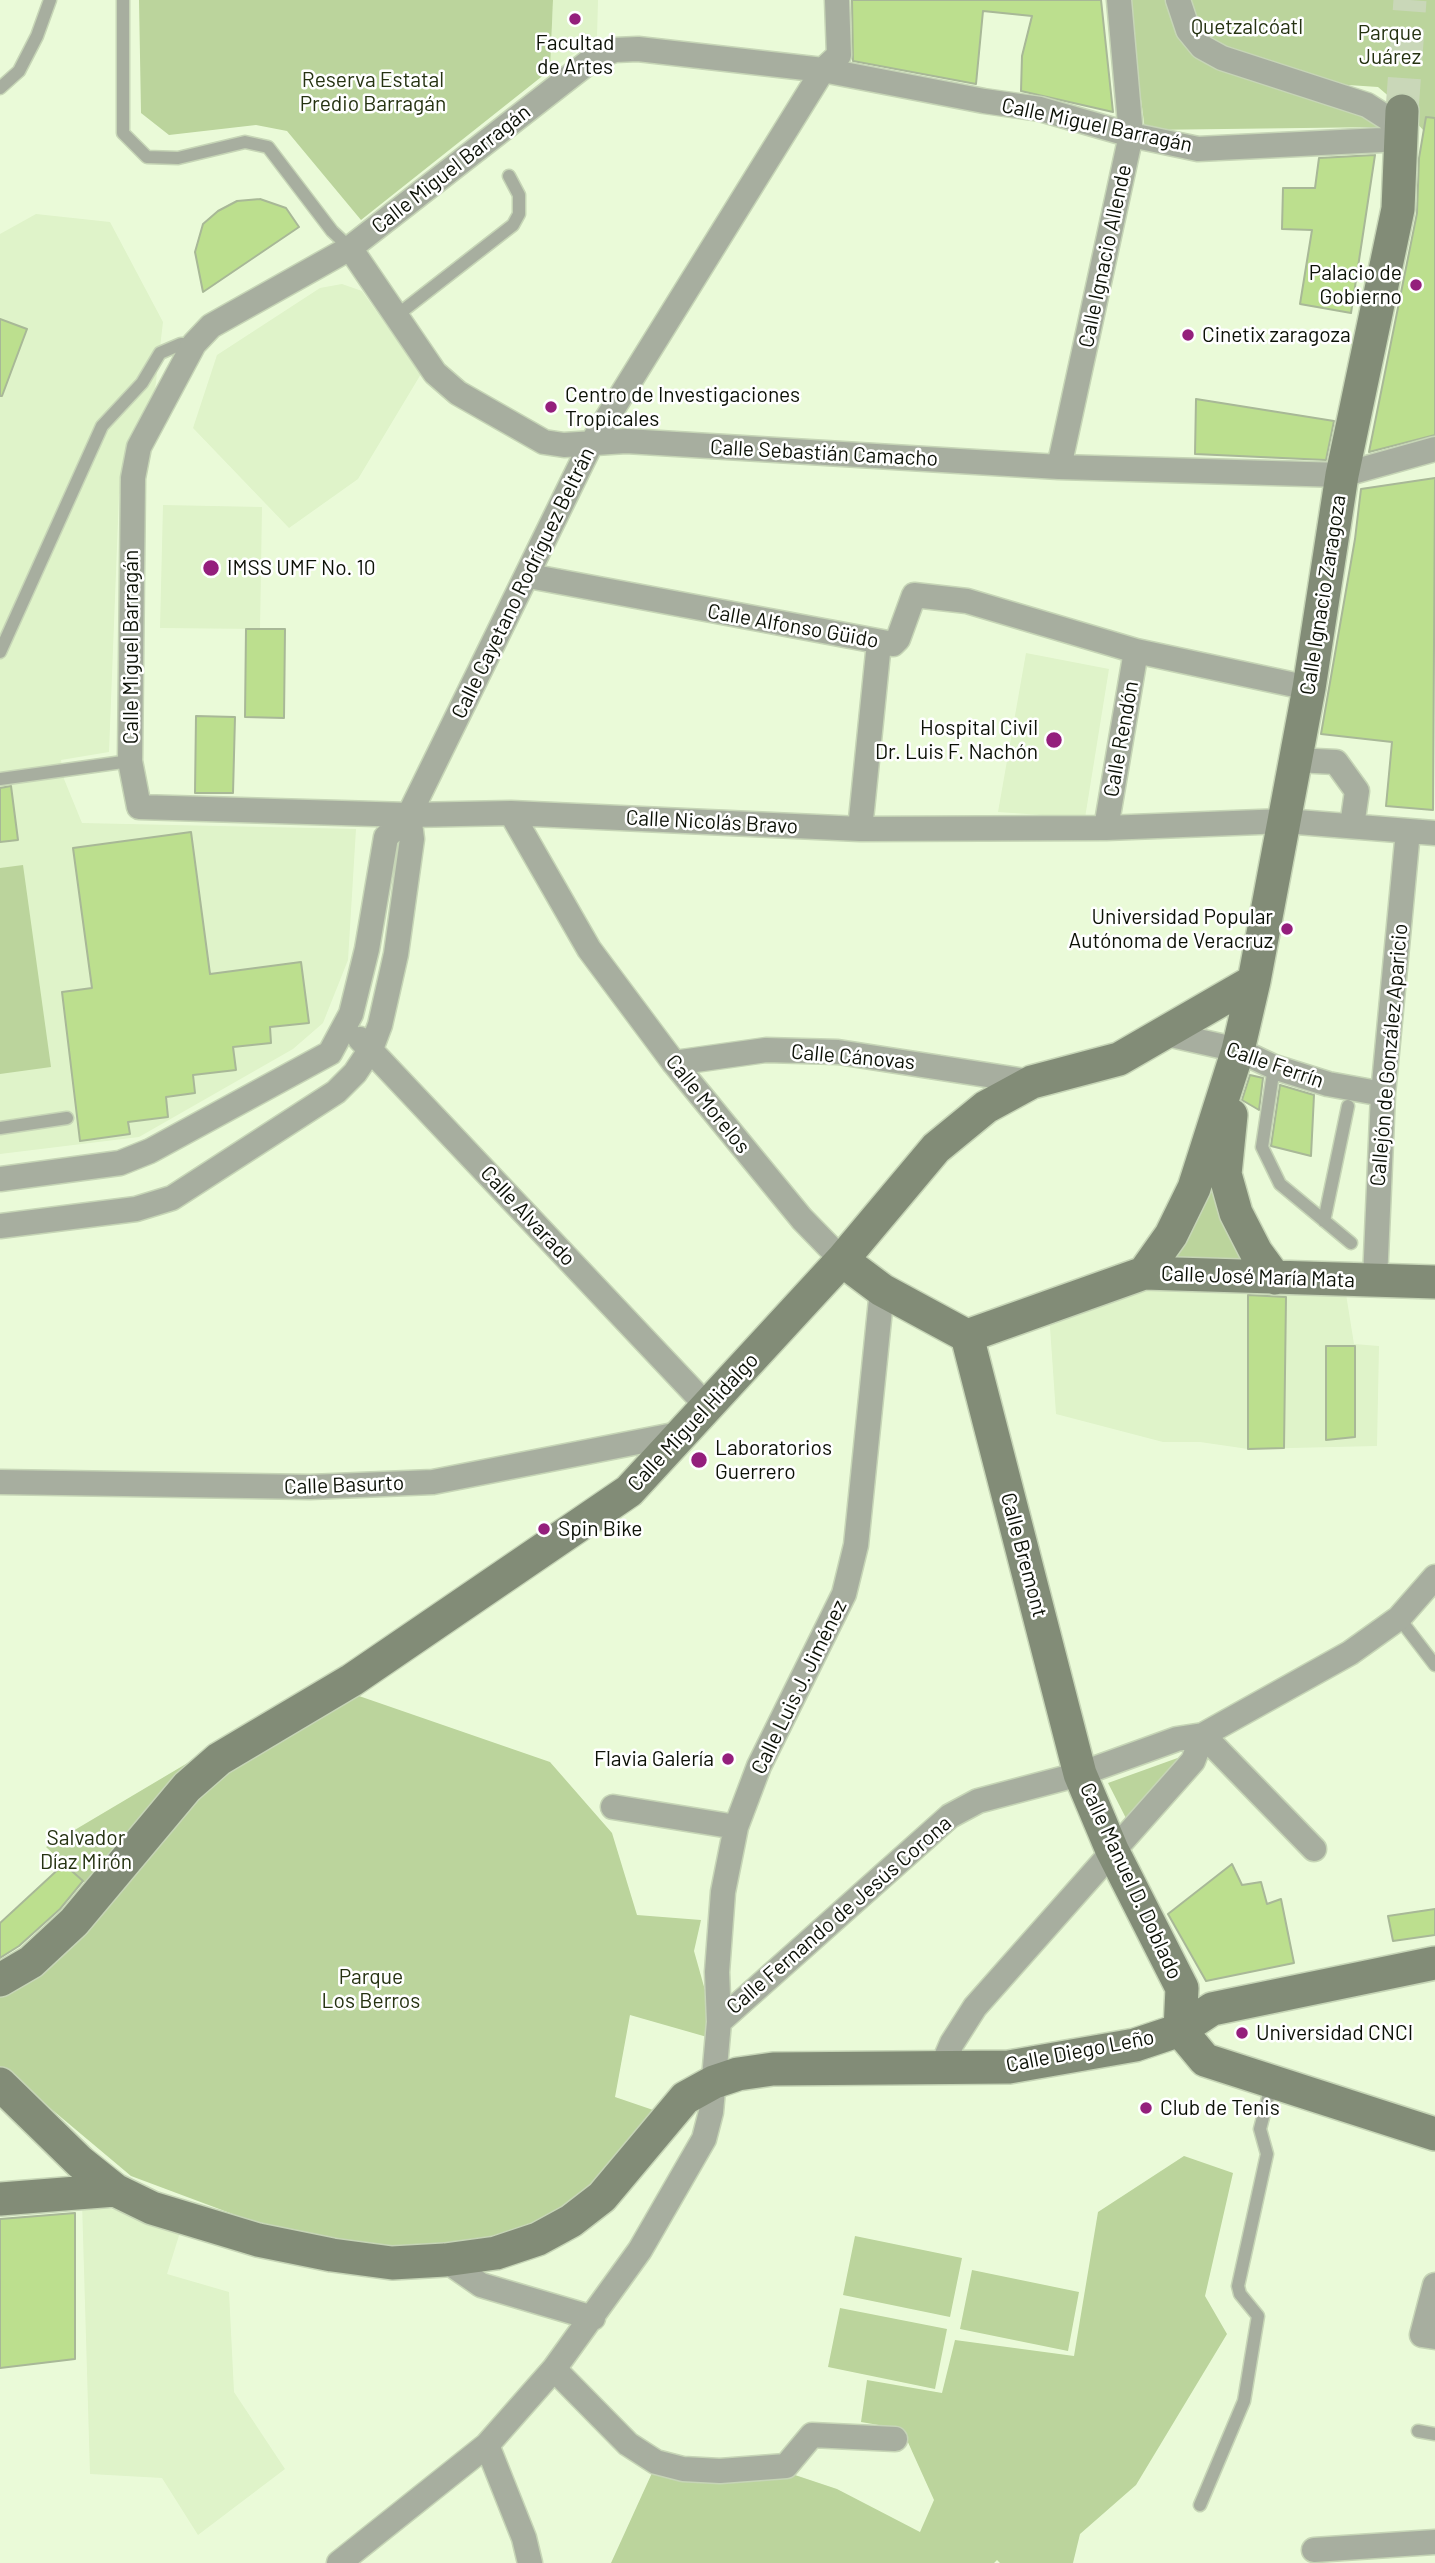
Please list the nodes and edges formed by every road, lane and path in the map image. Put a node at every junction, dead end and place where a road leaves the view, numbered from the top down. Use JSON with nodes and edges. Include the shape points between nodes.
{"nodes":[{"id":1,"x":50,"y":0,"type":"edge"},
{"id":2,"x":122,"y":0,"type":"edge"},
{"id":3,"x":837,"y":0,"type":"edge"},
{"id":4,"x":1118,"y":0,"type":"edge"},
{"id":5,"x":1178,"y":0,"type":"edge"},
{"id":6,"x":823,"y":70,"type":"junction"},
{"id":7,"x":0,"y":88,"type":"edge"},
{"id":8,"x":1400,"y":123,"type":"junction"},
{"id":9,"x":1131,"y":135,"type":"junction"},
{"id":10,"x":509,"y":176,"type":"dead end"},
{"id":11,"x":350,"y":248,"type":"junction"},
{"id":12,"x":396,"y":316,"type":"junction"},
{"id":13,"x":194,"y":344,"type":"junction"},
{"id":14,"x":142,"y":383,"type":"junction"},
{"id":15,"x":175,"y":384,"type":"junction"},
{"id":16,"x":591,"y":444,"type":"junction"},
{"id":17,"x":1435,"y":449,"type":"edge"},
{"id":18,"x":1059,"y":467,"type":"junction"},
{"id":19,"x":1342,"y":475,"type":"junction"},
{"id":20,"x":529,"y":576,"type":"junction"},
{"id":21,"x":878,"y":643,"type":"junction"},
{"id":22,"x":1136,"y":651,"type":"junction"},
{"id":23,"x":0,"y":652,"type":"edge"},
{"id":24,"x":1309,"y":688,"type":"junction"},
{"id":25,"x":1294,"y":760,"type":"junction"},
{"id":26,"x":130,"y":761,"type":"junction"},
{"id":27,"x":0,"y":779,"type":"edge"},
{"id":28,"x":139,"y":807,"type":"joint"},
{"id":29,"x":511,"y":813,"type":"junction"},
{"id":30,"x":409,"y":815,"type":"junction"},
{"id":31,"x":1285,"y":821,"type":"junction"},
{"id":32,"x":1352,"y":825,"type":"junction"},
{"id":33,"x":1106,"y":828,"type":"junction"},
{"id":34,"x":860,"y":829,"type":"junction"},
{"id":35,"x":1408,"y":831,"type":"junction"},
{"id":36,"x":1435,"y":833,"type":"edge"},
{"id":37,"x":1254,"y":981,"type":"junction"},
{"id":38,"x":346,"y":1027,"type":"junction"},
{"id":39,"x":1167,"y":1034,"type":"junction"},
{"id":40,"x":370,"y":1049,"type":"junction"},
{"id":41,"x":1238,"y":1050,"type":"junction"},
{"id":42,"x":674,"y":1063,"type":"junction"},
{"id":43,"x":1274,"y":1067,"type":"junction"},
{"id":44,"x":1032,"y":1082,"type":"junction"},
{"id":45,"x":1382,"y":1094,"type":"junction"},
{"id":46,"x":1348,"y":1106,"type":"dead end"},
{"id":47,"x":67,"y":1118,"type":"dead end"},
{"id":48,"x":0,"y":1128,"type":"edge"},
{"id":49,"x":0,"y":1179,"type":"edge"},
{"id":50,"x":1324,"y":1221,"type":"junction"},
{"id":51,"x":0,"y":1226,"type":"edge"},
{"id":52,"x":1351,"y":1243,"type":"dead end"},
{"id":53,"x":842,"y":1260,"type":"junction"},
{"id":54,"x":1144,"y":1273,"type":"junction"},
{"id":55,"x":1275,"y":1278,"type":"junction"},
{"id":56,"x":1375,"y":1280,"type":"junction"},
{"id":57,"x":1435,"y":1282,"type":"edge"},
{"id":58,"x":882,"y":1290,"type":"junction"},
{"id":59,"x":967,"y":1336,"type":"junction"},
{"id":60,"x":708,"y":1407,"type":"junction"},
{"id":61,"x":684,"y":1433,"type":"junction"},
{"id":62,"x":0,"y":1482,"type":"edge"},
{"id":63,"x":1435,"y":1577,"type":"edge"},
{"id":64,"x":1399,"y":1618,"type":"junction"},
{"id":65,"x":1435,"y":1665,"type":"edge"},
{"id":66,"x":1203,"y":1735,"type":"junction"},
{"id":67,"x":1080,"y":1774,"type":"junction"},
{"id":68,"x":613,"y":1807,"type":"dead end"},
{"id":69,"x":736,"y":1827,"type":"junction"},
{"id":70,"x":1314,"y":1849,"type":"dead end"},
{"id":71,"x":1112,"y":1850,"type":"junction"},
{"id":72,"x":1435,"y":1963,"type":"edge"},
{"id":73,"x":0,"y":1980,"type":"edge"},
{"id":74,"x":719,"y":2022,"type":"junction"},
{"id":75,"x":1180,"y":2030,"type":"junction"},
{"id":76,"x":941,"y":2069,"type":"junction"},
{"id":77,"x":714,"y":2081,"type":"junction"},
{"id":78,"x":1272,"y":2082,"type":"junction"},
{"id":79,"x":0,"y":2084,"type":"edge"},
{"id":80,"x":1435,"y":2134,"type":"edge"},
{"id":81,"x":115,"y":2190,"type":"junction"},
{"id":82,"x":0,"y":2199,"type":"edge"},
{"id":83,"x":445,"y":2260,"type":"junction"},
{"id":84,"x":1435,"y":2285,"type":"edge"},
{"id":85,"x":593,"y":2318,"type":"junction"},
{"id":86,"x":1435,"y":2337,"type":"edge"},
{"id":87,"x":554,"y":2369,"type":"junction"},
{"id":88,"x":1418,"y":2431,"type":"dead end"},
{"id":89,"x":1435,"y":2434,"type":"edge"},
{"id":90,"x":895,"y":2440,"type":"dead end"},
{"id":91,"x":487,"y":2445,"type":"junction"},
{"id":92,"x":1200,"y":2505,"type":"dead end"},
{"id":93,"x":1435,"y":2542,"type":"edge"},
{"id":94,"x":1314,"y":2550,"type":"dead end"},
{"id":95,"x":339,"y":2563,"type":"edge"},
{"id":96,"x":530,"y":2563,"type":"edge"}],
"edges":[{"from":1,"to":7,"type":"lane","via":[[19,71]]},
{"from":2,"to":11,"type":"lane","via":[[123,133],[148,157],[178,158],[245,142],[268,148]]},
{"from":3,"to":6,"type":"street","name":"Calle Cayetano Rodríguez Beltrán","via":[[839,55]]},
{"from":4,"to":9,"type":"street","name":"Calle Ignacio Allende"},
{"from":5,"to":8,"type":"street","via":[[1188,30],[1202,47],[1222,58],[1367,105]]},
{"from":6,"to":9,"type":"street","name":"Calle Miguel Barragán","via":[[1040,108]]},
{"from":6,"to":11,"type":"street","name":"Calle Miguel Barragán","via":[[615,50],[594,58]]},
{"from":6,"to":16,"type":"street","name":"Calle Cayetano Rodríguez Beltrán"},
{"from":8,"to":9,"type":"street","name":"Calle Miguel Barragán","via":[[1198,149]]},
{"from":8,"to":19,"type":"main road","name":"Calle Ignacio Zaragoza","via":[[1398,209]]},
{"from":9,"to":18,"type":"street","name":"Calle Ignacio Allende"},
{"from":10,"to":12,"type":"lane","via":[[519,195],[519,214],[513,225]]},
{"from":11,"to":12,"type":"street","name":"Calle Sebastián Camacho"},
{"from":11,"to":13,"type":"street","name":"Calle Miguel Barragán","via":[[211,326]]},
{"from":12,"to":16,"type":"street","name":"Calle Sebastián Camacho","via":[[435,373],[458,393],[544,442]]},
{"from":13,"to":14,"type":"lane","via":[[181,344],[160,354]]},
{"from":13,"to":15,"type":"street","name":"Calle Miguel Barragán"},
{"from":14,"to":15,"type":"lane","via":[[160,374]]},
{"from":14,"to":23,"type":"lane","via":[[102,426]]},
{"from":15,"to":26,"type":"street","name":"Calle Miguel Barragán","via":[[139,447],[133,478]]},
{"from":16,"to":18,"type":"street","name":"Calle Sebastián Camacho","via":[[626,441]]},
{"from":16,"to":20,"type":"street","name":"Calle Cayetano Rodríguez Beltrán"},
{"from":17,"to":19,"type":"street","name":"Calle Sebastián Camacho"},
{"from":18,"to":19,"type":"street","name":"Calle Sebastián Camacho"},
{"from":19,"to":24,"type":"main road","name":"Calle Ignacio Zaragoza"},
{"from":20,"to":21,"type":"street","name":"Calle Alfonso Güido"},
{"from":20,"to":30,"type":"street","name":"Calle Cayetano Rodríguez Beltrán"},
{"from":21,"to":22,"type":"street","name":"Calle Alfonso Güido","via":[[894,644],[898,639],[914,595],[967,601]]},
{"from":21,"to":34,"type":"street"},
{"from":22,"to":24,"type":"street","name":"Calle Alfonso Güido"},
{"from":22,"to":33,"type":"street","name":"Calle Rendón"},
{"from":24,"to":25,"type":"main road","name":"Calle Ignacio Zaragoza"},
{"from":25,"to":31,"type":"main road","name":"Calle Ignacio Zaragoza"},
{"from":25,"to":32,"type":"street","via":[[1336,762],[1357,791]]},
{"from":26,"to":27,"type":"lane"},
{"from":26,"to":28,"type":"street","name":"Calle Miguel Barragán"},
{"from":28,"to":30,"type":"street","name":"Calle Nicolás Bravo"},
{"from":29,"to":30,"type":"street","name":"Calle Nicolás Bravo"},
{"from":29,"to":34,"type":"street","name":"Calle Nicolás Bravo"},
{"from":29,"to":42,"type":"street","name":"Calle Morelos","via":[[589,949]]},
{"from":30,"to":38,"type":"street","name":"Calle Cayetano Rodríguez Beltrán","via":[[386,838],[367,949]]},
{"from":30,"to":40,"type":"street","name":"Calle Cayetano Rodríguez Beltrán","via":[[412,839],[397,954]]},
{"from":31,"to":32,"type":"street","name":"Calle Nicolás Bravo"},
{"from":31,"to":33,"type":"street","name":"Calle Nicolás Bravo"},
{"from":31,"to":37,"type":"main road","name":"Calle Ignacio Zaragoza"},
{"from":32,"to":35,"type":"street","name":"Calle Nicolás Bravo"},
{"from":33,"to":34,"type":"street","name":"Calle Nicolás Bravo"},
{"from":35,"to":36,"type":"street","name":"Calle Nicolás Bravo"},
{"from":35,"to":45,"type":"street","name":"Callejón de González Aparicio"},
{"from":37,"to":39,"type":"main road","name":"Calle Miguel Hidalgo"},
{"from":37,"to":41,"type":"main road","name":"Calle Ignacio Zaragoza"},
{"from":38,"to":40,"type":"street","name":"Calle Alvarado"},
{"from":38,"to":49,"type":"street","name":"Calle Cayetano Rodríguez Beltrán","via":[[330,1053],[150,1151],[120,1163]]},
{"from":39,"to":41,"type":"street","name":"Calle Ferrín"},
{"from":39,"to":44,"type":"main road","name":"Calle Miguel Hidalgo","via":[[1119,1059]]},
{"from":40,"to":51,"type":"street","name":"Calle Cayetano Rodríguez Beltrán","via":[[336,1092],[172,1198],[136,1209]]},
{"from":40,"to":60,"type":"street","name":"Calle Alvarado"},
{"from":41,"to":43,"type":"street","name":"Calle Ferrín"},
{"from":41,"to":54,"type":"main road","name":"Calle Ignacio Zaragoza","via":[[1194,1188],[1171,1236]]},
{"from":41,"to":55,"type":"main road","name":"Calle Ignacio Zaragoza","via":[[1225,1174],[1236,1213]]},
{"from":42,"to":44,"type":"street","name":"Calle Cánovas","via":[[766,1050],[838,1052]]},
{"from":42,"to":53,"type":"street","name":"Calle Morelos","via":[[802,1219]]},
{"from":43,"to":45,"type":"street","name":"Calle Ferrín"},
{"from":43,"to":50,"type":"lane","via":[[1262,1147],[1280,1184]]},
{"from":44,"to":53,"type":"main road","name":"Calle Miguel Hidalgo","via":[[986,1107],[936,1148]]},
{"from":45,"to":56,"type":"street","name":"Callejón de González Aparicio"},
{"from":46,"to":50,"type":"lane"},
{"from":47,"to":48,"type":"lane"},
{"from":50,"to":52,"type":"lane"},
{"from":53,"to":58,"type":"main road","name":"Calle Morelos"},
{"from":53,"to":60,"type":"main road","name":"Calle Miguel Hidalgo"},
{"from":54,"to":55,"type":"main road","name":"Calle José María Mata"},
{"from":54,"to":59,"type":"main road","name":"Calle José María Mata"},
{"from":55,"to":56,"type":"main road","name":"Calle José María Mata"},
{"from":56,"to":57,"type":"main road","name":"Calle José María Mata"},
{"from":58,"to":59,"type":"main road","name":"Calle Morelos"},
{"from":58,"to":69,"type":"street","name":"Calle Luis J. Jiménez","via":[[856,1545],[844,1594],[759,1766]]},
{"from":59,"to":67,"type":"main road","name":"Calle Bremont"},
{"from":60,"to":61,"type":"main road","name":"Calle Miguel Hidalgo"},
{"from":61,"to":62,"type":"street","name":"Calle Basurto","via":[[433,1482],[310,1487]]},
{"from":61,"to":73,"type":"main road","name":"Calle Miguel Hidalgo","via":[[629,1491],[352,1680],[219,1759],[187,1787],[74,1922],[31,1962]]},
{"from":63,"to":64,"type":"street","name":"Calle Fernando de Jesús Corona"},
{"from":64,"to":65,"type":"lane"},
{"from":64,"to":66,"type":"street","name":"Calle Fernando de Jesús Corona","via":[[1350,1653]]},
{"from":66,"to":67,"type":"street","name":"Calle Fernando de Jesús Corona","via":[[1177,1738]]},
{"from":66,"to":70,"type":"street"},
{"from":66,"to":71,"type":"street","via":[[1193,1761]]},
{"from":67,"to":71,"type":"main road","name":"Calle Manuel D. Doblado"},
{"from":67,"to":74,"type":"street","name":"Calle Fernando de Jesús Corona","via":[[978,1801],[950,1816]]},
{"from":68,"to":69,"type":"street"},
{"from":69,"to":74,"type":"street","name":"Calle Luis J. Jiménez","via":[[723,1892],[717,1972]]},
{"from":71,"to":75,"type":"main road","name":"Calle Manuel D. Doblado","via":[[1182,1988]]},
{"from":71,"to":76,"type":"street","via":[[975,2007]]},
{"from":72,"to":75,"type":"main road","name":"Calle Diego Leño","via":[[1212,2010]]},
{"from":74,"to":77,"type":"street","name":"Calle Luis J. Jiménez"},
{"from":75,"to":76,"type":"main road","name":"Calle Diego Leño","via":[[1135,2045],[1009,2067]]},
{"from":75,"to":78,"type":"main road","via":[[1205,2060]]},
{"from":76,"to":77,"type":"main road","name":"Calle Diego Leño","via":[[773,2069]]},
{"from":77,"to":83,"type":"main road","name":"Calle Diego Leño","via":[[685,2098],[602,2197],[571,2221],[538,2239],[496,2253]]},
{"from":77,"to":85,"type":"street","name":"Calle Luis J. Jiménez","via":[[704,2139],[676,2191]]},
{"from":78,"to":80,"type":"main road"},
{"from":78,"to":92,"type":"lane","via":[[1260,2129],[1267,2154],[1238,2286],[1258,2316],[1244,2401]]},
{"from":79,"to":81,"type":"main road","name":"Calle Diego Leño"},
{"from":81,"to":82,"type":"main road"},
{"from":81,"to":83,"type":"main road","name":"Calle Diego Leño","via":[[152,2208],[258,2240],[392,2263]]},
{"from":83,"to":85,"type":"street","via":[[481,2284]]},
{"from":84,"to":86,"type":"street","via":[[1422,2335]]},
{"from":85,"to":87,"type":"street","name":"Calle Luis J. Jiménez"},
{"from":87,"to":90,"type":"street","via":[[628,2444],[656,2462],[682,2469],[786,2466],[812,2435]]},
{"from":87,"to":91,"type":"street","name":"Calle Luis J. Jiménez"},
{"from":88,"to":89,"type":"lane"},
{"from":91,"to":95,"type":"street","name":"Calle Luis J. Jiménez"},
{"from":91,"to":96,"type":"street"},
{"from":93,"to":94,"type":"street"}]}
